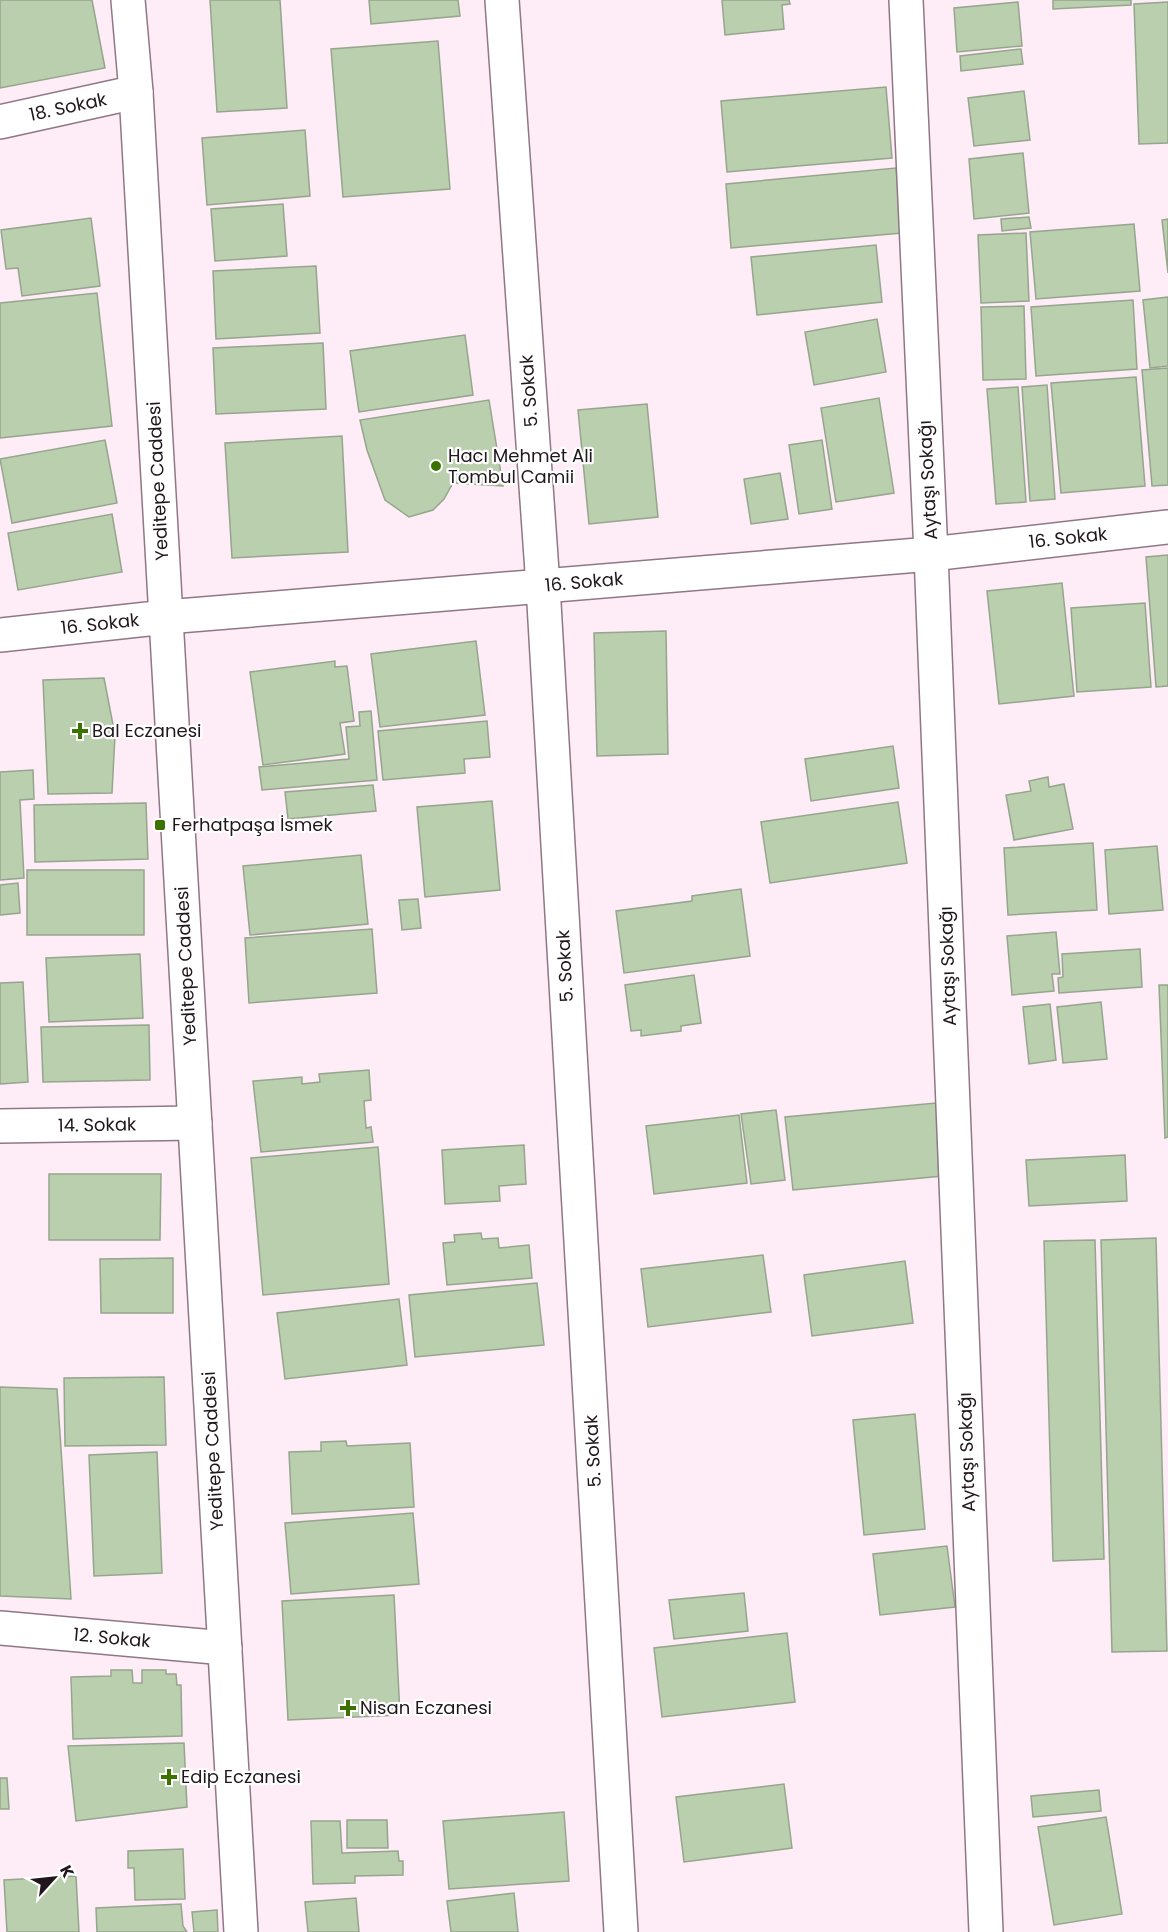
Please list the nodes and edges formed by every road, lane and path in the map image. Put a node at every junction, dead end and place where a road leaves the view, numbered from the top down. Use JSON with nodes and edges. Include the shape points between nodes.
{"nodes":[{"id":1,"x":128,"y":0,"type":"edge"},
{"id":2,"x":502,"y":0,"type":"edge"},
{"id":3,"x":906,"y":0,"type":"edge"},
{"id":4,"x":136,"y":92,"type":"junction"},
{"id":5,"x":0,"y":122,"type":"edge"},
{"id":6,"x":1168,"y":527,"type":"edge"},
{"id":7,"x":931,"y":554,"type":"junction"},
{"id":8,"x":543,"y":586,"type":"junction"},
{"id":9,"x":166,"y":617,"type":"junction"},
{"id":10,"x":0,"y":635,"type":"edge"},
{"id":11,"x":195,"y":1124,"type":"junction"},
{"id":12,"x":0,"y":1126,"type":"edge"},
{"id":13,"x":0,"y":1628,"type":"edge"},
{"id":14,"x":225,"y":1648,"type":"junction"},
{"id":15,"x":241,"y":1932,"type":"edge"},
{"id":16,"x":621,"y":1932,"type":"edge"},
{"id":17,"x":986,"y":1932,"type":"edge"}],
"edges":[{"from":1,"to":4,"type":"street","name":"Yeditepe Caddesi"},
{"from":2,"to":8,"type":"street","name":"5. Sokak"},
{"from":3,"to":7,"type":"street","name":"Aytaşı Sokağı"},
{"from":4,"to":5,"type":"street","name":"18. Sokak"},
{"from":4,"to":9,"type":"street","name":"Yeditepe Caddesi"},
{"from":6,"to":7,"type":"street","name":"16. Sokak"},
{"from":7,"to":8,"type":"street","name":"16. Sokak"},
{"from":7,"to":17,"type":"street","name":"Aytaşı Sokağı"},
{"from":8,"to":9,"type":"street","name":"16. Sokak"},
{"from":8,"to":16,"type":"street","name":"5. Sokak"},
{"from":9,"to":10,"type":"street","name":"16. Sokak"},
{"from":9,"to":11,"type":"street","name":"Yeditepe Caddesi"},
{"from":11,"to":12,"type":"street","name":"14. Sokak"},
{"from":11,"to":14,"type":"street","name":"Yeditepe Caddesi"},
{"from":13,"to":14,"type":"street","name":"12. Sokak"},
{"from":14,"to":15,"type":"street","name":"Yeditepe Caddesi"}]}
